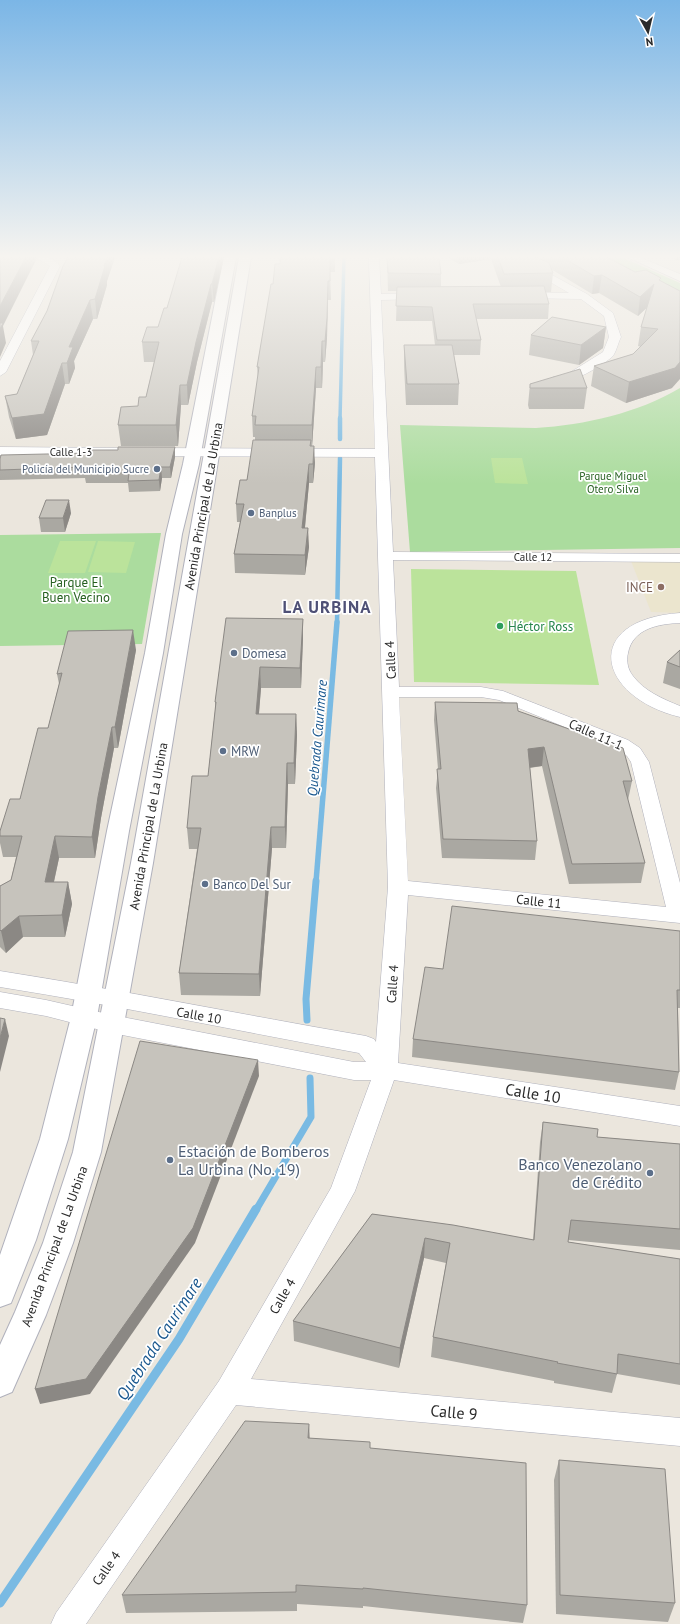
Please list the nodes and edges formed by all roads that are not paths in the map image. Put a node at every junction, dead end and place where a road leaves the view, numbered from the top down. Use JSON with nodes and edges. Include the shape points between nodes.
{"nodes":[{"id":1,"x":20,"y":333,"type":"edge"},
{"id":2,"x":219,"y":333,"type":"edge"},
{"id":3,"x":228,"y":333,"type":"edge"},
{"id":4,"x":377,"y":333,"type":"edge"},
{"id":5,"x":614,"y":333,"type":"edge"},
{"id":6,"x":0,"y":372,"type":"edge"},
{"id":7,"x":547,"y":382,"type":"edge"},
{"id":8,"x":0,"y":443,"type":"edge"},
{"id":9,"x":203,"y":449,"type":"junction"},
{"id":10,"x":381,"y":449,"type":"junction"},
{"id":11,"x":0,"y":451,"type":"edge"},
{"id":12,"x":386,"y":556,"type":"junction"},
{"id":13,"x":680,"y":558,"type":"edge"},
{"id":14,"x":680,"y":618,"type":"edge"},
{"id":15,"x":392,"y":692,"type":"junction"},
{"id":16,"x":680,"y":712,"type":"edge"},
{"id":17,"x":398,"y":887,"type":"junction"},
{"id":18,"x":679,"y":916,"type":"edge"},
{"id":19,"x":0,"y":979,"type":"edge"},
{"id":20,"x":0,"y":1000,"type":"edge"},
{"id":21,"x":87,"y":1005,"type":"junction"},
{"id":22,"x":115,"y":1011,"type":"junction"},
{"id":23,"x":386,"y":1070,"type":"junction"},
{"id":24,"x":680,"y":1116,"type":"edge"},
{"id":25,"x":0,"y":1293,"type":"edge"},
{"id":26,"x":0,"y":1381,"type":"edge"},
{"id":27,"x":229,"y":1391,"type":"junction"},
{"id":28,"x":680,"y":1432,"type":"edge"},
{"id":29,"x":67,"y":1624,"type":"edge"}],
"edges":[{"from":1,"to":6,"type":"street"},
{"from":2,"to":9,"type":"main road","name":"Avenida Principal de La Urbina"},
{"from":3,"to":9,"type":"main road","name":"Avenida Principal de La Urbina"},
{"from":4,"to":10,"type":"street","name":"Calle 4"},
{"from":5,"to":7,"type":"street","via":[[615,337],[608,354],[569,378]]},
{"from":8,"to":9,"type":"street","name":"Calle 1-3","via":[[132,444]]},
{"from":9,"to":10,"type":"street","name":"Calle 1-3"},
{"from":9,"to":11,"type":"street","name":"Calle 1-3"},
{"from":9,"to":21,"type":"main road","name":"Avenida Principal de La Urbina","via":[[174,534]]},
{"from":9,"to":22,"type":"main road","name":"Avenida Principal de La Urbina"},
{"from":10,"to":12,"type":"street","name":"Calle 4"},
{"from":12,"to":13,"type":"street","name":"Calle 12"},
{"from":12,"to":15,"type":"street","name":"Calle 4"},
{"from":14,"to":16,"type":"street","via":[[644,624],[629,633],[618,658],[622,673],[637,689],[654,701]]},
{"from":15,"to":17,"type":"street","name":"Calle 4"},
{"from":15,"to":18,"type":"street","name":"Calle 11-1","via":[[481,692],[503,696],[622,744],[634,752],[640,762]]},
{"from":17,"to":18,"type":"street","name":"Calle 11"},
{"from":17,"to":23,"type":"street","name":"Calle 4"},
{"from":19,"to":21,"type":"street","name":"Calle 10"},
{"from":20,"to":21,"type":"street","name":"Calle 10"},
{"from":21,"to":22,"type":"street","name":"Calle 10"},
{"from":21,"to":25,"type":"main road","name":"Avenida Principal de La Urbina","via":[[52,1146],[21,1240]]},
{"from":22,"to":23,"type":"street","name":"Calle 10","via":[[354,1071]]},
{"from":22,"to":26,"type":"main road","name":"Avenida Principal de La Urbina","via":[[87,1152],[71,1205],[30,1315]]},
{"from":23,"to":24,"type":"street","name":"Calle 10"},
{"from":23,"to":27,"type":"street","name":"Calle 4","via":[[342,1191]]},
{"from":27,"to":28,"type":"street","name":"Calle 9"},
{"from":27,"to":29,"type":"street","name":"Calle 4"}]}
